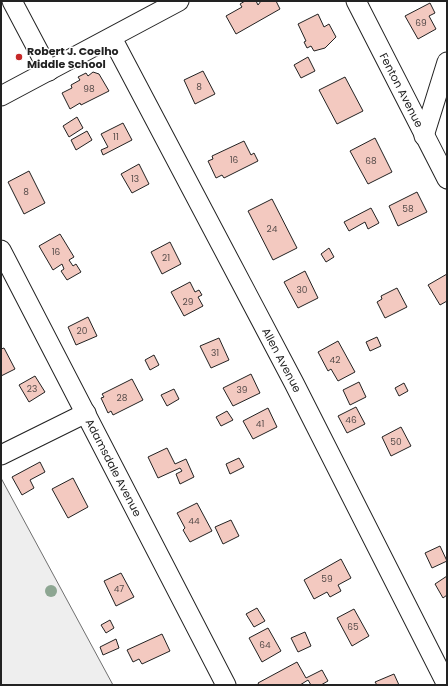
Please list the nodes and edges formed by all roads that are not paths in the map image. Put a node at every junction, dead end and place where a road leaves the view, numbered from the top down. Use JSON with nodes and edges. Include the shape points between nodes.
{"nodes":[{"id":1,"x":12,"y":1,"type":"edge"},
{"id":2,"x":179,"y":1,"type":"edge"},
{"id":3,"x":356,"y":1,"type":"edge"},
{"id":4,"x":112,"y":38,"type":"junction"},
{"id":5,"x":447,"y":62,"type":"edge"},
{"id":6,"x":49,"y":71,"type":"junction"},
{"id":7,"x":1,"y":96,"type":"edge"},
{"id":8,"x":424,"y":136,"type":"junction"},
{"id":9,"x":447,"y":179,"type":"edge"},
{"id":10,"x":1,"y":250,"type":"edge"},
{"id":11,"x":86,"y":413,"type":"junction"},
{"id":12,"x":1,"y":455,"type":"edge"},
{"id":13,"x":226,"y":685,"type":"edge"},
{"id":14,"x":447,"y":685,"type":"edge"}],
"edges":[{"from":1,"to":6,"type":"street"},
{"from":2,"to":4,"type":"street"},
{"from":3,"to":8,"type":"street","name":"Fenton Avenue"},
{"from":4,"to":6,"type":"street"},
{"from":4,"to":14,"type":"street","name":"Allen Avenue","via":[[294,383]]},
{"from":5,"to":8,"type":"street"},
{"from":6,"to":7,"type":"street"},
{"from":8,"to":9,"type":"street","name":"Fenton Avenue"},
{"from":10,"to":11,"type":"street","name":"Adamsdale Avenue"},
{"from":11,"to":12,"type":"street"},
{"from":11,"to":13,"type":"street","name":"Adamsdale Avenue"}]}
